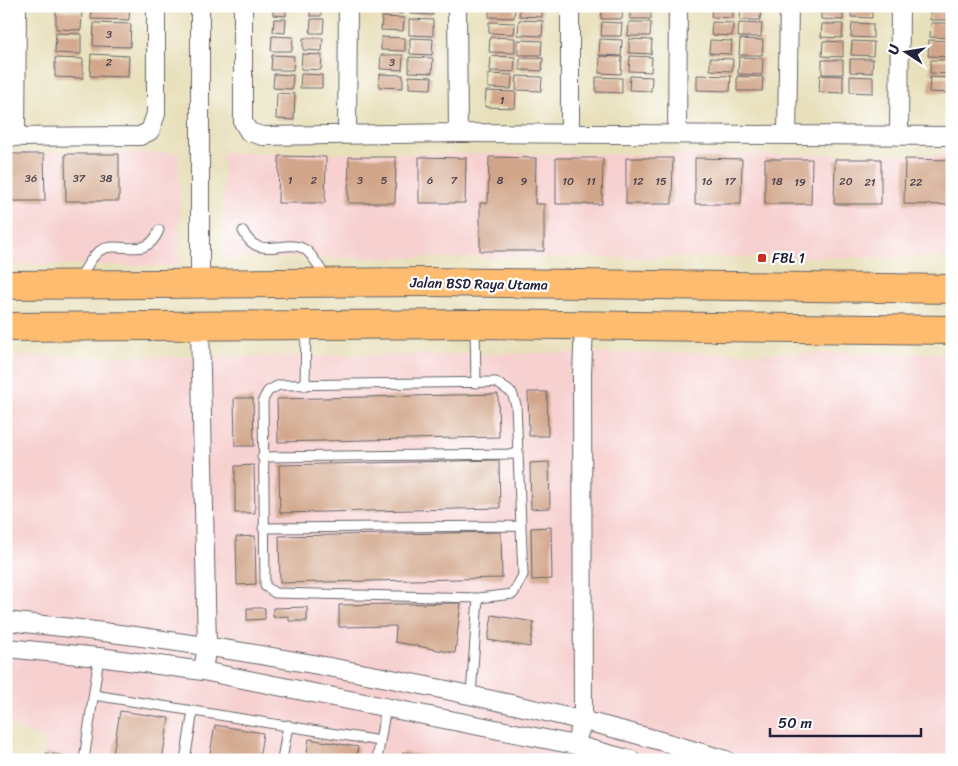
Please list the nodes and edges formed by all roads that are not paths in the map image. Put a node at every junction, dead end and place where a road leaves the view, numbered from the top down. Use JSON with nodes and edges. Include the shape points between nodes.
{"nodes":[{"id":1,"x":17,"y":6,"type":"edge"},
{"id":2,"x":156,"y":6,"type":"edge"},
{"id":3,"x":200,"y":6,"type":"edge"},
{"id":4,"x":243,"y":6,"type":"edge"},
{"id":5,"x":348,"y":6,"type":"edge"},
{"id":6,"x":457,"y":6,"type":"edge"},
{"id":7,"x":570,"y":6,"type":"edge"},
{"id":8,"x":678,"y":6,"type":"edge"},
{"id":9,"x":789,"y":6,"type":"edge"},
{"id":10,"x":900,"y":6,"type":"edge"},
{"id":11,"x":458,"y":132,"type":"junction"},
{"id":12,"x":570,"y":133,"type":"junction"},
{"id":13,"x":677,"y":134,"type":"junction"},
{"id":14,"x":347,"y":135,"type":"junction"},
{"id":15,"x":787,"y":135,"type":"junction"},
{"id":16,"x":899,"y":136,"type":"junction"},
{"id":17,"x":952,"y":136,"type":"edge"},
{"id":18,"x":11,"y":137,"type":"edge"},
{"id":19,"x":159,"y":230,"type":"dead end"},
{"id":20,"x":243,"y":231,"type":"dead end"},
{"id":21,"x":329,"y":282,"type":"junction"},
{"id":22,"x":6,"y":285,"type":"edge"},
{"id":23,"x":75,"y":285,"type":"junction"},
{"id":24,"x":200,"y":285,"type":"junction"},
{"id":25,"x":952,"y":289,"type":"edge"},
{"id":26,"x":869,"y":290,"type":"junction"},
{"id":27,"x":475,"y":324,"type":"junction"},
{"id":28,"x":306,"y":326,"type":"junction"},
{"id":29,"x":584,"y":326,"type":"junction"},
{"id":30,"x":6,"y":327,"type":"edge"},
{"id":31,"x":200,"y":327,"type":"junction"},
{"id":32,"x":870,"y":330,"type":"junction"},
{"id":33,"x":952,"y":330,"type":"edge"},
{"id":34,"x":476,"y":383,"type":"junction"},
{"id":35,"x":305,"y":386,"type":"junction"},
{"id":36,"x":517,"y":454,"type":"junction"},
{"id":37,"x":262,"y":456,"type":"junction"},
{"id":38,"x":521,"y":526,"type":"junction"},
{"id":39,"x":263,"y":528,"type":"junction"},
{"id":40,"x":478,"y":598,"type":"junction"},
{"id":41,"x":6,"y":621,"type":"edge"},
{"id":42,"x":207,"y":645,"type":"junction"},
{"id":43,"x":6,"y":648,"type":"edge"},
{"id":44,"x":99,"y":657,"type":"junction"},
{"id":45,"x":203,"y":671,"type":"junction"},
{"id":46,"x":94,"y":695,"type":"junction"},
{"id":47,"x":471,"y":695,"type":"junction"},
{"id":48,"x":386,"y":706,"type":"junction"},
{"id":49,"x":193,"y":711,"type":"junction"},
{"id":50,"x":583,"y":720,"type":"junction"},
{"id":51,"x":288,"y":726,"type":"junction"},
{"id":52,"x":380,"y":741,"type":"junction"},
{"id":53,"x":575,"y":745,"type":"junction"},
{"id":54,"x":84,"y":760,"type":"edge"},
{"id":55,"x":185,"y":760,"type":"edge"},
{"id":56,"x":282,"y":760,"type":"edge"},
{"id":57,"x":377,"y":760,"type":"edge"},
{"id":58,"x":632,"y":760,"type":"edge"},
{"id":59,"x":726,"y":760,"type":"edge"}],
"edges":[{"from":1,"to":18,"type":"street"},
{"from":2,"to":18,"type":"street","via":[[156,114],[150,131],[140,136]]},
{"from":3,"to":24,"type":"street"},
{"from":4,"to":14,"type":"street","via":[[243,122],[249,132],[263,136]]},
{"from":5,"to":14,"type":"street"},
{"from":6,"to":11,"type":"street"},
{"from":7,"to":12,"type":"street"},
{"from":8,"to":13,"type":"street"},
{"from":9,"to":15,"type":"street"},
{"from":10,"to":16,"type":"street"},
{"from":11,"to":12,"type":"street"},
{"from":11,"to":14,"type":"street"},
{"from":12,"to":13,"type":"street"},
{"from":13,"to":15,"type":"street"},
{"from":15,"to":16,"type":"street"},
{"from":16,"to":17,"type":"street"},
{"from":19,"to":23,"type":"lane","via":[[155,241],[145,246],[97,252]]},
{"from":20,"to":21,"type":"lane","via":[[248,242],[258,247],[306,250]]},
{"from":21,"to":24,"type":"main road","name":"Jalan BSD Raya Utama"},
{"from":21,"to":26,"type":"main road","name":"Jalan BSD Raya Utama"},
{"from":22,"to":23,"type":"main road","name":"Jalan BSD Raya Utama"},
{"from":23,"to":24,"type":"main road","name":"Jalan BSD Raya Utama"},
{"from":25,"to":26,"type":"main road","name":"Jalan BSD Raya Utama"},
{"from":26,"to":32,"type":"main road"},
{"from":27,"to":28,"type":"main road"},
{"from":27,"to":29,"type":"main road"},
{"from":27,"to":34,"type":"lane"},
{"from":28,"to":31,"type":"main road"},
{"from":28,"to":35,"type":"lane"},
{"from":29,"to":32,"type":"main road"},
{"from":29,"to":50,"type":"street"},
{"from":30,"to":31,"type":"main road"},
{"from":31,"to":42,"type":"street"},
{"from":32,"to":33,"type":"main road"},
{"from":34,"to":35,"type":"lane"},
{"from":34,"to":36,"type":"lane","via":[[496,382],[512,393],[516,405]]},
{"from":35,"to":37,"type":"lane","via":[[280,385],[268,392],[263,400]]},
{"from":36,"to":37,"type":"lane"},
{"from":36,"to":38,"type":"lane"},
{"from":37,"to":39,"type":"lane"},
{"from":38,"to":39,"type":"lane"},
{"from":38,"to":40,"type":"lane","via":[[523,575],[518,588],[508,596]]},
{"from":39,"to":40,"type":"lane","via":[[265,586],[275,593]]},
{"from":40,"to":47,"type":"lane"},
{"from":41,"to":42,"type":"street"},
{"from":42,"to":45,"type":"street"},
{"from":42,"to":47,"type":"street"},
{"from":43,"to":44,"type":"street"},
{"from":44,"to":45,"type":"street"},
{"from":44,"to":46,"type":"lane"},
{"from":45,"to":48,"type":"street"},
{"from":46,"to":49,"type":"lane"},
{"from":46,"to":54,"type":"lane"},
{"from":47,"to":50,"type":"street"},
{"from":48,"to":52,"type":"lane"},
{"from":48,"to":53,"type":"street"},
{"from":49,"to":51,"type":"lane"},
{"from":49,"to":55,"type":"lane"},
{"from":50,"to":53,"type":"street"},
{"from":50,"to":59,"type":"street"},
{"from":51,"to":52,"type":"lane"},
{"from":51,"to":56,"type":"lane"},
{"from":52,"to":57,"type":"lane"},
{"from":53,"to":58,"type":"street"}]}
